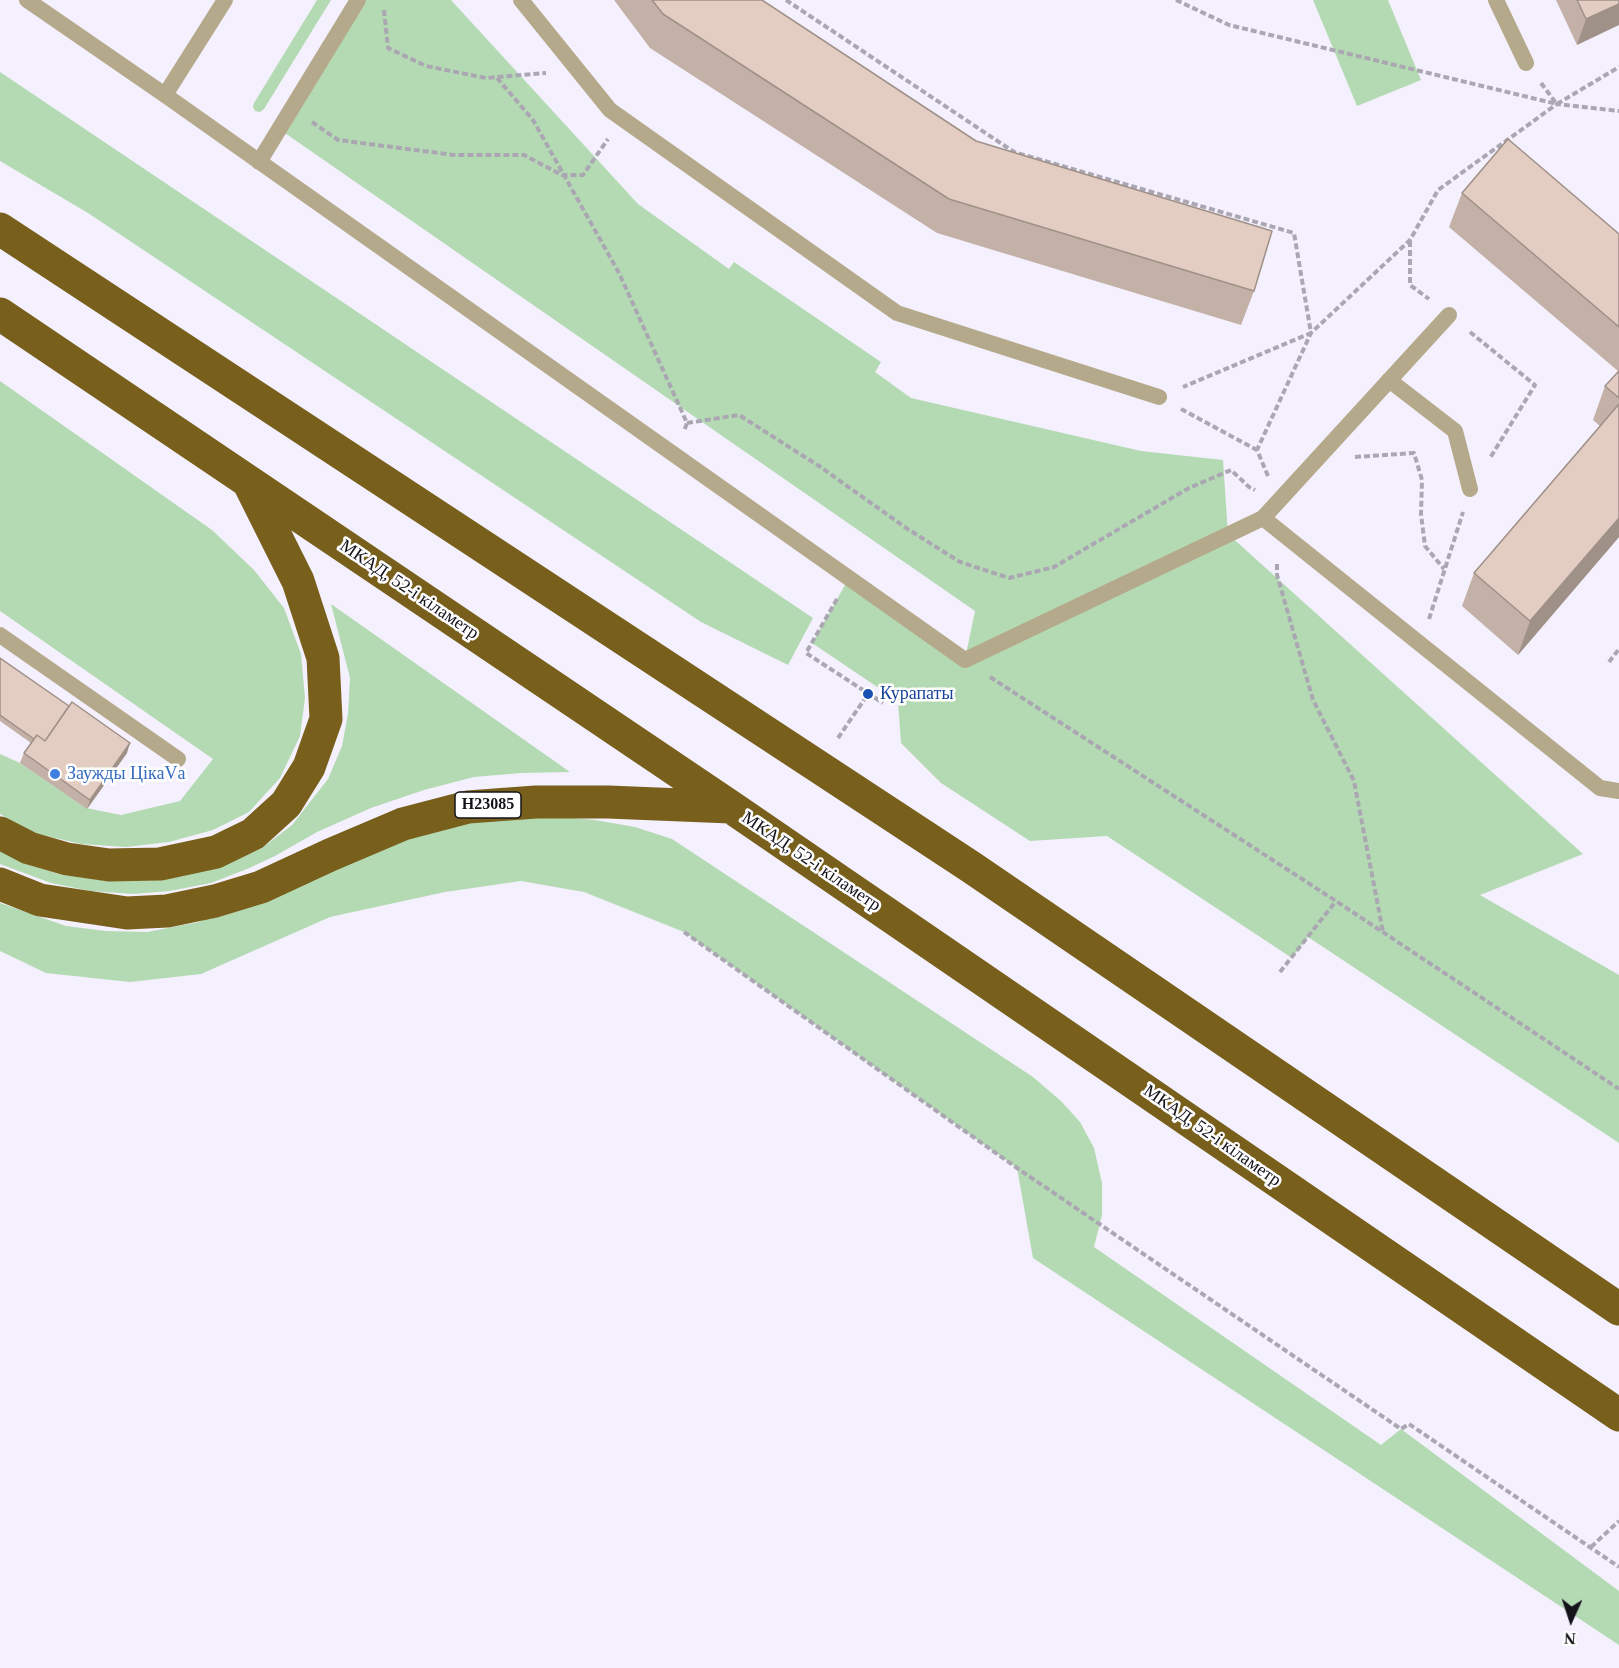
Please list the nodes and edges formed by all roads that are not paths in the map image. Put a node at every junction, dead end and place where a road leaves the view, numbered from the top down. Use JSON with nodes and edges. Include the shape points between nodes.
{"nodes":[{"id":1,"x":27,"y":0,"type":"edge"},
{"id":2,"x":225,"y":0,"type":"edge"},
{"id":3,"x":358,"y":0,"type":"edge"},
{"id":4,"x":520,"y":0,"type":"edge"},
{"id":5,"x":1496,"y":0,"type":"edge"},
{"id":6,"x":1526,"y":63,"type":"dead end"},
{"id":7,"x":165,"y":95,"type":"junction"},
{"id":8,"x":259,"y":162,"type":"junction"},
{"id":9,"x":0,"y":229,"type":"edge"},
{"id":10,"x":0,"y":314,"type":"edge"},
{"id":11,"x":1449,"y":315,"type":"road end"},
{"id":12,"x":1389,"y":380,"type":"junction"},
{"id":13,"x":1159,"y":398,"type":"road end"},
{"id":14,"x":248,"y":481,"type":"junction"},
{"id":15,"x":1470,"y":489,"type":"dead end"},
{"id":16,"x":1263,"y":518,"type":"junction"},
{"id":17,"x":0,"y":635,"type":"edge"},
{"id":18,"x":178,"y":759,"type":"dead end"},
{"id":19,"x":1619,"y":791,"type":"edge"},
{"id":20,"x":731,"y":807,"type":"junction"},
{"id":21,"x":0,"y":833,"type":"edge"},
{"id":22,"x":0,"y":884,"type":"edge"},
{"id":23,"x":1619,"y":1309,"type":"edge"},
{"id":24,"x":1619,"y":1415,"type":"edge"}],
"edges":[{"from":1,"to":7,"type":"lane"},
{"from":2,"to":7,"type":"lane"},
{"from":3,"to":8,"type":"lane"},
{"from":4,"to":13,"type":"lane","via":[[610,110],[897,313]]},
{"from":5,"to":6,"type":"lane"},
{"from":7,"to":8,"type":"lane"},
{"from":8,"to":16,"type":"lane","via":[[965,660]]},
{"from":9,"to":23,"type":"highway","via":[[981,873]]},
{"from":10,"to":14,"type":"highway","name":"МКАД, 52-і кіламетр"},
{"from":11,"to":12,"type":"lane"},
{"from":12,"to":15,"type":"lane","via":[[1455,431]]},
{"from":12,"to":16,"type":"lane"},
{"from":14,"to":20,"type":"highway","name":"МКАД, 52-і кіламетр"},
{"from":14,"to":21,"type":"highway","via":[[298,581],[323,658],[326,719],[309,767],[286,804],[253,834],[226,848],[160,864],[109,865],[67,860],[29,848]]},
{"from":16,"to":19,"type":"lane","via":[[1600,788]]},
{"from":17,"to":18,"type":"lane"},
{"from":20,"to":22,"type":"highway","number":"Н23085","via":[[548,802],[468,807],[404,824],[261,887],[167,911],[127,913],[72,906],[40,900]]},
{"from":20,"to":24,"type":"highway","name":"МКАД, 52-і кіламетр"}]}
